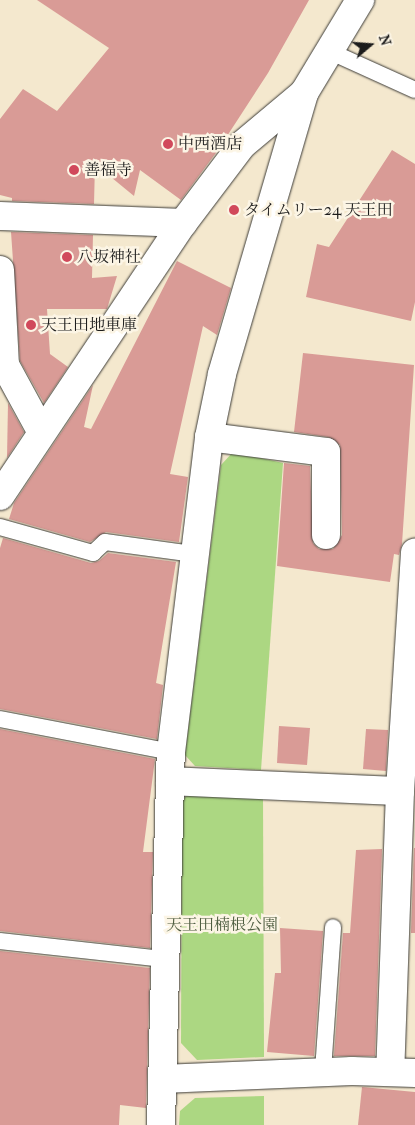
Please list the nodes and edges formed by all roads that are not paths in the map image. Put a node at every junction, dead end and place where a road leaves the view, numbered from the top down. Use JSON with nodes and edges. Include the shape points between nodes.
{"nodes":[{"id":1,"x":349,"y":5,"type":"edge"},
{"id":2,"x":329,"y":51,"type":"junction"},
{"id":3,"x":415,"y":90,"type":"edge"},
{"id":4,"x":304,"y":93,"type":"junction"},
{"id":5,"x":0,"y":216,"type":"edge"},
{"id":6,"x":183,"y":223,"type":"junction"},
{"id":7,"x":0,"y":270,"type":"edge"},
{"id":8,"x":41,"y":431,"type":"junction"},
{"id":9,"x":209,"y":437,"type":"junction"},
{"id":10,"x":0,"y":496,"type":"edge"},
{"id":11,"x":0,"y":527,"type":"edge"},
{"id":12,"x":326,"y":534,"type":"dead end"},
{"id":13,"x":415,"y":552,"type":"edge"},
{"id":14,"x":194,"y":554,"type":"junction"},
{"id":15,"x":0,"y":719,"type":"edge"},
{"id":16,"x":171,"y":752,"type":"junction"},
{"id":17,"x":170,"y":781,"type":"junction"},
{"id":18,"x":400,"y":791,"type":"junction"},
{"id":19,"x":333,"y":927,"type":"dead end"},
{"id":20,"x":0,"y":941,"type":"edge"},
{"id":21,"x":163,"y":959,"type":"junction"},
{"id":22,"x":323,"y":1071,"type":"junction"},
{"id":23,"x":403,"y":1072,"type":"edge"},
{"id":24,"x":162,"y":1079,"type":"junction"},
{"id":25,"x":161,"y":1125,"type":"edge"}],
"edges":[{"from":1,"to":2,"type":"street"},
{"from":2,"to":3,"type":"lane"},
{"from":2,"to":4,"type":"street"},
{"from":4,"to":6,"type":"street","via":[[242,145]]},
{"from":4,"to":9,"type":"street","via":[[222,374]]},
{"from":5,"to":6,"type":"street"},
{"from":6,"to":8,"type":"street"},
{"from":7,"to":8,"type":"street","via":[[5,365]]},
{"from":8,"to":10,"type":"street"},
{"from":9,"to":12,"type":"street","via":[[326,452]]},
{"from":9,"to":14,"type":"street"},
{"from":11,"to":14,"type":"lane","via":[[93,553],[105,542]]},
{"from":13,"to":18,"type":"street"},
{"from":14,"to":16,"type":"street"},
{"from":15,"to":16,"type":"lane"},
{"from":16,"to":17,"type":"street"},
{"from":17,"to":18,"type":"street"},
{"from":17,"to":21,"type":"street"},
{"from":18,"to":23,"type":"street"},
{"from":19,"to":22,"type":"lane"},
{"from":20,"to":21,"type":"lane"},
{"from":21,"to":24,"type":"street"},
{"from":22,"to":23,"type":"street"},
{"from":22,"to":24,"type":"street"},
{"from":24,"to":25,"type":"street"}]}
